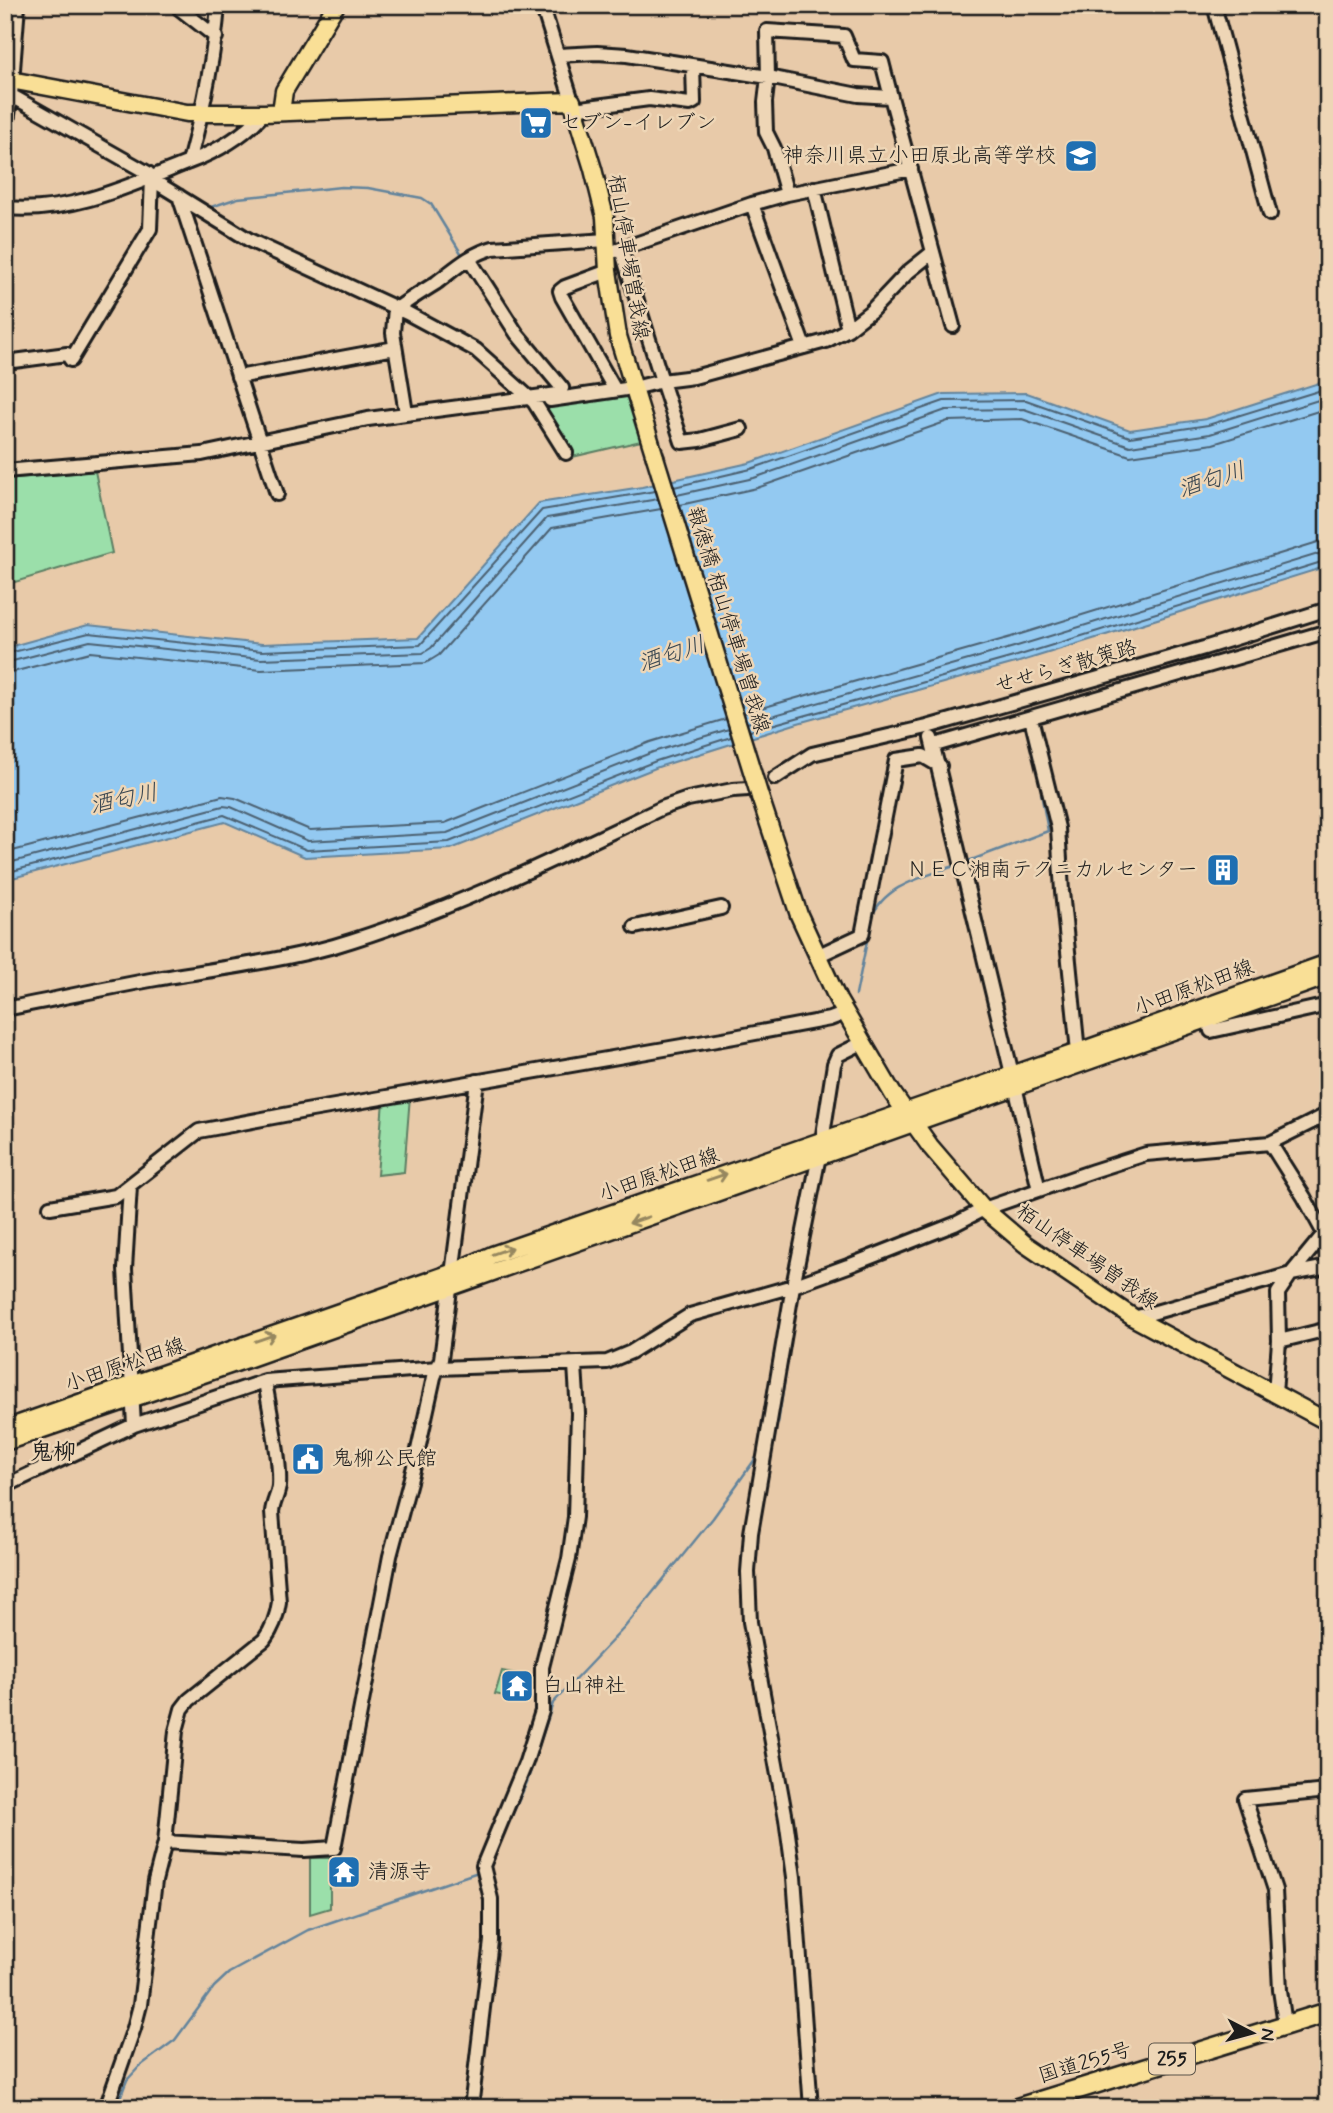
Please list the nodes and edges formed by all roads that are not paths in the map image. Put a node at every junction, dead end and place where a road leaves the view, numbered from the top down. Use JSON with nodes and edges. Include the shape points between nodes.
{"nodes":[{"id":1,"x":18,"y":5,"type":"edge"},
{"id":2,"x":180,"y":5,"type":"edge"},
{"id":3,"x":218,"y":5,"type":"edge"},
{"id":4,"x":336,"y":5,"type":"edge"},
{"id":5,"x":541,"y":5,"type":"edge"},
{"id":6,"x":1214,"y":5,"type":"edge"},
{"id":7,"x":216,"y":37,"type":"junction"},
{"id":8,"x":558,"y":55,"type":"junction"},
{"id":9,"x":693,"y":66,"type":"junction"},
{"id":10,"x":768,"y":77,"type":"junction"},
{"id":11,"x":10,"y":88,"type":"edge"},
{"id":12,"x":891,"y":97,"type":"junction"},
{"id":13,"x":573,"y":105,"type":"junction"},
{"id":14,"x":273,"y":112,"type":"junction"},
{"id":15,"x":203,"y":113,"type":"junction"},
{"id":16,"x":5,"y":135,"type":"edge"},
{"id":17,"x":188,"y":162,"type":"junction"},
{"id":18,"x":911,"y":169,"type":"junction"},
{"id":19,"x":155,"y":176,"type":"junction"},
{"id":20,"x":814,"y":188,"type":"junction"},
{"id":21,"x":787,"y":194,"type":"junction"},
{"id":22,"x":179,"y":196,"type":"junction"},
{"id":23,"x":752,"y":204,"type":"junction"},
{"id":24,"x":5,"y":208,"type":"edge"},
{"id":25,"x":1270,"y":214,"type":"dead end"},
{"id":26,"x":611,"y":247,"type":"junction"},
{"id":27,"x":933,"y":252,"type":"junction"},
{"id":28,"x":469,"y":259,"type":"junction"},
{"id":29,"x":608,"y":271,"type":"junction"},
{"id":30,"x":396,"y":308,"type":"junction"},
{"id":31,"x":953,"y":326,"type":"dead end"},
{"id":32,"x":848,"y":330,"type":"junction"},
{"id":33,"x":395,"y":348,"type":"junction"},
{"id":34,"x":804,"y":348,"type":"junction"},
{"id":35,"x":5,"y":359,"type":"edge"},
{"id":36,"x":238,"y":377,"type":"junction"},
{"id":37,"x":662,"y":381,"type":"junction"},
{"id":38,"x":642,"y":386,"type":"dead end"},
{"id":39,"x":559,"y":396,"type":"junction"},
{"id":40,"x":531,"y":400,"type":"junction"},
{"id":41,"x":406,"y":413,"type":"junction"},
{"id":42,"x":741,"y":429,"type":"dead end"},
{"id":43,"x":260,"y":441,"type":"junction"},
{"id":44,"x":566,"y":453,"type":"dead end"},
{"id":45,"x":655,"y":457,"type":"joint"},
{"id":46,"x":5,"y":471,"type":"edge"},
{"id":47,"x":277,"y":494,"type":"dead end"},
{"id":48,"x":1328,"y":609,"type":"edge"},
{"id":49,"x":1328,"y":631,"type":"edge"},
{"id":50,"x":1031,"y":718,"type":"junction"},
{"id":51,"x":927,"y":727,"type":"junction"},
{"id":52,"x":935,"y":745,"type":"junction"},
{"id":53,"x":940,"y":766,"type":"junction"},
{"id":54,"x":775,"y":778,"type":"dead end"},
{"id":55,"x":754,"y":793,"type":"junction"},
{"id":56,"x":721,"y":908,"type":"dead end"},
{"id":57,"x":635,"y":927,"type":"dead end"},
{"id":58,"x":817,"y":956,"type":"junction"},
{"id":59,"x":1328,"y":963,"type":"edge"},
{"id":60,"x":1328,"y":976,"type":"edge"},
{"id":61,"x":1328,"y":1005,"type":"edge"},
{"id":62,"x":5,"y":1009,"type":"edge"},
{"id":63,"x":846,"y":1014,"type":"junction"},
{"id":64,"x":1208,"y":1018,"type":"junction"},
{"id":65,"x":860,"y":1040,"type":"junction"},
{"id":66,"x":1078,"y":1052,"type":"junction"},
{"id":67,"x":1013,"y":1080,"type":"junction"},
{"id":68,"x":477,"y":1082,"type":"junction"},
{"id":69,"x":1328,"y":1114,"type":"edge"},
{"id":70,"x":910,"y":1117,"type":"junction"},
{"id":71,"x":1270,"y":1143,"type":"junction"},
{"id":72,"x":820,"y":1149,"type":"junction"},
{"id":73,"x":130,"y":1186,"type":"junction"},
{"id":74,"x":1040,"y":1189,"type":"junction"},
{"id":75,"x":50,"y":1207,"type":"dead end"},
{"id":76,"x":985,"y":1209,"type":"junction"},
{"id":77,"x":1326,"y":1234,"type":"edge"},
{"id":78,"x":1328,"y":1267,"type":"edge"},
{"id":79,"x":1291,"y":1274,"type":"junction"},
{"id":80,"x":452,"y":1279,"type":"junction"},
{"id":81,"x":793,"y":1286,"type":"junction"},
{"id":82,"x":1134,"y":1318,"type":"junction"},
{"id":83,"x":1328,"y":1329,"type":"edge"},
{"id":84,"x":1279,"y":1341,"type":"junction"},
{"id":85,"x":575,"y":1365,"type":"junction"},
{"id":86,"x":438,"y":1368,"type":"junction"},
{"id":87,"x":265,"y":1381,"type":"junction"},
{"id":88,"x":132,"y":1392,"type":"junction"},
{"id":89,"x":1275,"y":1393,"type":"junction"},
{"id":90,"x":1328,"y":1422,"type":"edge"},
{"id":91,"x":134,"y":1425,"type":"junction"},
{"id":92,"x":5,"y":1429,"type":"edge"},
{"id":93,"x":5,"y":1442,"type":"edge"},
{"id":94,"x":5,"y":1486,"type":"edge"},
{"id":95,"x":1328,"y":1791,"type":"edge"},
{"id":96,"x":164,"y":1842,"type":"junction"},
{"id":97,"x":1328,"y":2012,"type":"edge"},
{"id":98,"x":1285,"y":2024,"type":"junction"},
{"id":99,"x":106,"y":2108,"type":"edge"},
{"id":100,"x":471,"y":2108,"type":"edge"},
{"id":101,"x":811,"y":2108,"type":"edge"},
{"id":102,"x":1017,"y":2108,"type":"edge"}],
"edges":[{"from":1,"to":11,"type":"street"},
{"from":2,"to":7,"type":"street"},
{"from":3,"to":7,"type":"street"},
{"from":4,"to":14,"type":"main road"},
{"from":5,"to":8,"type":"street"},
{"from":6,"to":25,"type":"street"},
{"from":7,"to":15,"type":"street"},
{"from":8,"to":9,"type":"street","via":[[627,55]]},
{"from":8,"to":13,"type":"street"},
{"from":9,"to":10,"type":"street"},
{"from":9,"to":13,"type":"street","via":[[694,102],[690,104],[649,99]]},
{"from":10,"to":12,"type":"street"},
{"from":10,"to":12,"type":"street","via":[[767,31],[844,36],[853,60],[882,62]]},
{"from":10,"to":21,"type":"street","via":[[766,132]]},
{"from":11,"to":15,"type":"main road"},
{"from":11,"to":16,"type":"street"},
{"from":11,"to":19,"type":"street"},
{"from":12,"to":18,"type":"street"},
{"from":13,"to":14,"type":"main road"},
{"from":13,"to":26,"type":"main road","name":"栢山停車場曽我線"},
{"from":14,"to":15,"type":"main road"},
{"from":14,"to":17,"type":"street","via":[[221,148]]},
{"from":15,"to":17,"type":"street"},
{"from":17,"to":19,"type":"street"},
{"from":18,"to":20,"type":"street"},
{"from":18,"to":27,"type":"street"},
{"from":19,"to":22,"type":"street"},
{"from":19,"to":24,"type":"street","via":[[68,206]]},
{"from":19,"to":35,"type":"street","via":[[150,229],[71,360],[67,354]]},
{"from":20,"to":21,"type":"street"},
{"from":20,"to":32,"type":"street"},
{"from":21,"to":23,"type":"street"},
{"from":22,"to":30,"type":"street","via":[[251,241]]},
{"from":22,"to":36,"type":"street"},
{"from":23,"to":26,"type":"street"},
{"from":23,"to":34,"type":"street"},
{"from":26,"to":28,"type":"street","via":[[494,248]]},
{"from":26,"to":29,"type":"main road","name":"栢山停車場曽我線"},
{"from":26,"to":37,"type":"street"},
{"from":27,"to":31,"type":"street"},
{"from":27,"to":32,"type":"street"},
{"from":28,"to":30,"type":"street"},
{"from":28,"to":39,"type":"street","via":[[517,334],[562,388]]},
{"from":29,"to":39,"type":"street","via":[[560,291],[620,390]]},
{"from":29,"to":45,"type":"main road","name":"栢山停車場曽我線","via":[[618,336]]},
{"from":30,"to":33,"type":"street","via":[[392,320]]},
{"from":30,"to":40,"type":"street","via":[[476,350]]},
{"from":32,"to":34,"type":"street"},
{"from":33,"to":36,"type":"street"},
{"from":33,"to":41,"type":"street"},
{"from":34,"to":37,"type":"street"},
{"from":36,"to":43,"type":"street"},
{"from":37,"to":38,"type":"street"},
{"from":37,"to":42,"type":"street","via":[[682,442]]},
{"from":39,"to":40,"type":"street"},
{"from":40,"to":41,"type":"street"},
{"from":40,"to":44,"type":"street"},
{"from":41,"to":43,"type":"street"},
{"from":43,"to":46,"type":"street","via":[[202,454]]},
{"from":43,"to":47,"type":"street"},
{"from":45,"to":55,"type":"main road","name":"報徳橋 栢山停車場曽我線","bridge":true},
{"from":48,"to":51,"type":"street","name":"せせらぎ散策路"},
{"from":49,"to":50,"type":"street"},
{"from":50,"to":52,"type":"street","via":[[993,733]]},
{"from":50,"to":66,"type":"street","via":[[1042,788],[1058,828]]},
{"from":51,"to":52,"type":"street"},
{"from":51,"to":54,"type":"street","name":"せせらぎ散策路","via":[[813,754]]},
{"from":52,"to":53,"type":"street"},
{"from":53,"to":58,"type":"street","via":[[923,756],[896,760],[862,934]]},
{"from":53,"to":67,"type":"street"},
{"from":55,"to":58,"type":"main road","name":"栢山停車場曽我線"},
{"from":55,"to":62,"type":"street","via":[[733,790],[662,808],[487,890],[330,947]]},
{"from":56,"to":57,"type":"street"},
{"from":58,"to":63,"type":"main road","name":"栢山停車場曽我線"},
{"from":59,"to":66,"type":"main road","name":"小田原松田線"},
{"from":60,"to":64,"type":"main road","name":"小田原松田線"},
{"from":61,"to":64,"type":"street","via":[[1211,1031]]},
{"from":63,"to":65,"type":"main road","name":"栢山停車場曽我線"},
{"from":63,"to":68,"type":"street"},
{"from":64,"to":67,"type":"main road","name":"小田原松田線"},
{"from":65,"to":70,"type":"main road","name":"栢山停車場曽我線"},
{"from":65,"to":72,"type":"street","via":[[838,1055],[834,1064]]},
{"from":66,"to":67,"type":"main road","name":"小田原松田線"},
{"from":67,"to":70,"type":"main road","name":"小田原松田線"},
{"from":67,"to":74,"type":"street"},
{"from":68,"to":73,"type":"street","via":[[199,1131]]},
{"from":68,"to":80,"type":"street"},
{"from":69,"to":71,"type":"street"},
{"from":70,"to":72,"type":"main road","name":"小田原松田線"},
{"from":70,"to":76,"type":"main road","name":"栢山停車場曽我線"},
{"from":71,"to":74,"type":"street","via":[[1146,1154]]},
{"from":71,"to":77,"type":"street"},
{"from":72,"to":80,"type":"main road","name":"小田原松田線"},
{"from":72,"to":81,"type":"street"},
{"from":73,"to":75,"type":"street","via":[[116,1196]]},
{"from":73,"to":88,"type":"street","via":[[125,1269]]},
{"from":74,"to":76,"type":"street"},
{"from":76,"to":81,"type":"street"},
{"from":76,"to":82,"type":"main road","name":"栢山停車場曽我線","via":[[1025,1244]]},
{"from":77,"to":79,"type":"street"},
{"from":78,"to":79,"type":"street"},
{"from":79,"to":82,"type":"street"},
{"from":79,"to":84,"type":"street","via":[[1278,1293]]},
{"from":80,"to":86,"type":"street"},
{"from":80,"to":88,"type":"main road","name":"小田原松田線"},
{"from":81,"to":85,"type":"street","via":[[690,1315],[607,1362]]},
{"from":81,"to":101,"type":"street","via":[[748,1572],[750,1622],[794,1877]]},
{"from":82,"to":89,"type":"main road","name":"栢山停車場曽我線"},
{"from":83,"to":84,"type":"street"},
{"from":84,"to":89,"type":"street"},
{"from":85,"to":86,"type":"street"},
{"from":85,"to":100,"type":"street","via":[[575,1517],[542,1667],[542,1711],[483,1866],[491,1899],[491,1941]]},
{"from":86,"to":87,"type":"street"},
{"from":86,"to":96,"type":"street","via":[[390,1556],[334,1849]]},
{"from":87,"to":91,"type":"street"},
{"from":87,"to":96,"type":"street","via":[[278,1467],[279,1488],[272,1512],[277,1615],[264,1640],[182,1709]]},
{"from":88,"to":91,"type":"street"},
{"from":88,"to":92,"type":"main road","name":"小田原松田線"},
{"from":88,"to":93,"type":"main road","name":"小田原松田線"},
{"from":89,"to":90,"type":"main road","name":"栢山停車場曽我線"},
{"from":91,"to":94,"type":"street"},
{"from":95,"to":98,"type":"street","via":[[1245,1799],[1275,1890]]},
{"from":96,"to":99,"type":"street","via":[[140,2005]]},
{"from":97,"to":98,"type":"highway","name":"国道255号","number":"255"},
{"from":98,"to":102,"type":"highway","name":"国道255号","number":"255"}]}
